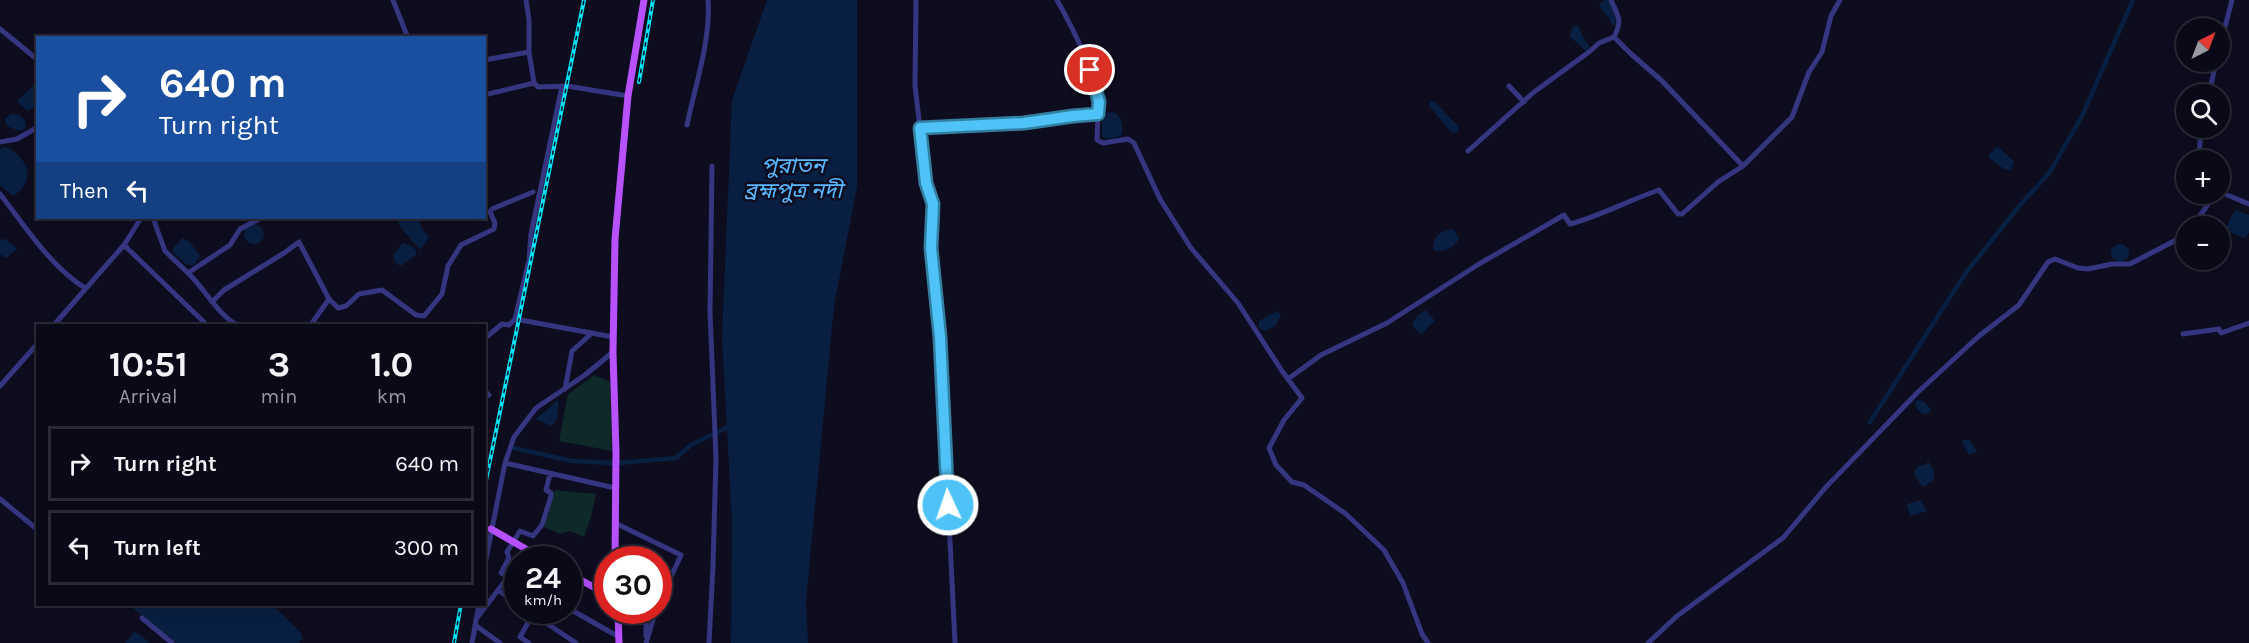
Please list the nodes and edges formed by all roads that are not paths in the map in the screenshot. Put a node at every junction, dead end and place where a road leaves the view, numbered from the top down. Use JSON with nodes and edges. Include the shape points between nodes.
{"nodes":[{"id":1,"x":393,"y":0,"type":"edge"},
{"id":2,"x":526,"y":0,"type":"edge"},
{"id":3,"x":644,"y":0,"type":"edge"},
{"id":4,"x":708,"y":0,"type":"edge"},
{"id":5,"x":916,"y":0,"type":"edge"},
{"id":6,"x":1057,"y":0,"type":"edge"},
{"id":7,"x":1611,"y":0,"type":"edge"},
{"id":8,"x":1840,"y":0,"type":"edge"},
{"id":9,"x":2232,"y":0,"type":"edge"},
{"id":10,"x":2227,"y":18,"type":"edge"},
{"id":11,"x":0,"y":29,"type":"edge"},
{"id":12,"x":407,"y":36,"type":"edge"},
{"id":13,"x":1614,"y":37,"type":"junction"},
{"id":14,"x":529,"y":52,"type":"junction"},
{"id":15,"x":36,"y":58,"type":"edge"},
{"id":16,"x":486,"y":60,"type":"edge"},
{"id":17,"x":534,"y":83,"type":"junction"},
{"id":18,"x":562,"y":86,"type":"junction"},
{"id":19,"x":1509,"y":87,"type":"dead end"},
{"id":20,"x":486,"y":95,"type":"edge"},
{"id":21,"x":628,"y":96,"type":"junction"},
{"id":22,"x":1524,"y":102,"type":"junction"},
{"id":23,"x":1098,"y":114,"type":"junction"},
{"id":24,"x":687,"y":125,"type":"dead end"},
{"id":25,"x":36,"y":128,"type":"edge"},
{"id":26,"x":920,"y":128,"type":"junction"},
{"id":27,"x":0,"y":142,"type":"edge"},
{"id":28,"x":1468,"y":151,"type":"dead end"},
{"id":29,"x":712,"y":166,"type":"dead end"},
{"id":30,"x":1743,"y":166,"type":"junction"},
{"id":31,"x":533,"y":192,"type":"dead end"},
{"id":32,"x":0,"y":194,"type":"edge"},
{"id":33,"x":2230,"y":196,"type":"edge"},
{"id":34,"x":2249,"y":204,"type":"edge"},
{"id":35,"x":140,"y":219,"type":"edge"},
{"id":36,"x":153,"y":219,"type":"edge"},
{"id":37,"x":259,"y":219,"type":"edge"},
{"id":38,"x":2176,"y":240,"type":"edge"},
{"id":39,"x":124,"y":245,"type":"junction"},
{"id":40,"x":188,"y":273,"type":"junction"},
{"id":41,"x":85,"y":288,"type":"junction"},
{"id":42,"x":329,"y":299,"type":"junction"},
{"id":43,"x":213,"y":301,"type":"junction"},
{"id":44,"x":515,"y":319,"type":"junction"},
{"id":45,"x":2249,"y":323,"type":"edge"},
{"id":46,"x":55,"y":324,"type":"edge"},
{"id":47,"x":206,"y":324,"type":"edge"},
{"id":48,"x":236,"y":324,"type":"edge"},
{"id":49,"x":311,"y":324,"type":"edge"},
{"id":50,"x":592,"y":333,"type":"junction"},
{"id":51,"x":2183,"y":334,"type":"dead end"},
{"id":52,"x":486,"y":337,"type":"edge"},
{"id":53,"x":613,"y":337,"type":"junction"},
{"id":54,"x":36,"y":345,"type":"edge"},
{"id":55,"x":613,"y":352,"type":"junction"},
{"id":56,"x":1288,"y":379,"type":"junction"},
{"id":57,"x":0,"y":386,"type":"edge"},
{"id":58,"x":566,"y":389,"type":"junction"},
{"id":59,"x":505,"y":463,"type":"junction"},
{"id":60,"x":550,"y":474,"type":"junction"},
{"id":61,"x":615,"y":488,"type":"junction"},
{"id":62,"x":0,"y":499,"type":"edge"},
{"id":63,"x":615,"y":524,"type":"junction"},
{"id":64,"x":36,"y":528,"type":"edge"},
{"id":65,"x":491,"y":529,"type":"junction"},
{"id":66,"x":514,"y":542,"type":"junction"},
{"id":67,"x":487,"y":543,"type":"edge"},
{"id":68,"x":511,"y":546,"type":"edge"},
{"id":69,"x":521,"y":546,"type":"edge"},
{"id":70,"x":615,"y":546,"type":"edge"},
{"id":71,"x":662,"y":546,"type":"edge"},
{"id":72,"x":672,"y":551,"type":"edge"},
{"id":73,"x":672,"y":575,"type":"edge"},
{"id":74,"x":504,"y":582,"type":"edge"},
{"id":75,"x":498,"y":590,"type":"junction"},
{"id":76,"x":504,"y":594,"type":"edge"},
{"id":77,"x":479,"y":606,"type":"edge"},
{"id":78,"x":582,"y":617,"type":"edge"},
{"id":79,"x":142,"y":618,"type":"dead end"},
{"id":80,"x":476,"y":622,"type":"junction"},
{"id":81,"x":527,"y":624,"type":"edge"},
{"id":82,"x":550,"y":624,"type":"edge"},
{"id":83,"x":619,"y":624,"type":"edge"},
{"id":84,"x":646,"y":624,"type":"edge"},
{"id":85,"x":651,"y":624,"type":"edge"},
{"id":86,"x":619,"y":640,"type":"edge"},
{"id":87,"x":646,"y":641,"type":"edge"},
{"id":88,"x":172,"y":643,"type":"edge"},
{"id":89,"x":472,"y":643,"type":"edge"},
{"id":90,"x":500,"y":643,"type":"edge"},
{"id":91,"x":529,"y":643,"type":"edge"},
{"id":92,"x":576,"y":643,"type":"edge"},
{"id":93,"x":709,"y":643,"type":"edge"},
{"id":94,"x":955,"y":643,"type":"edge"},
{"id":95,"x":1428,"y":643,"type":"edge"},
{"id":96,"x":1648,"y":643,"type":"edge"}],
"edges":[{"from":1,"to":12,"type":"street"},
{"from":2,"to":14,"type":"street"},
{"from":3,"to":21,"type":"main road"},
{"from":4,"to":24,"type":"street","via":[[706,43]]},
{"from":5,"to":26,"type":"street","via":[[915,86]]},
{"from":6,"to":23,"type":"street","via":[[1090,70],[1099,102]]},
{"from":7,"to":13,"type":"street","via":[[1620,26]]},
{"from":8,"to":30,"type":"street","via":[[1792,117]]},
{"from":9,"to":10,"type":"street"},
{"from":11,"to":15,"type":"street"},
{"from":13,"to":22,"type":"street","via":[[1599,43]]},
{"from":13,"to":30,"type":"street"},
{"from":14,"to":16,"type":"street"},
{"from":14,"to":17,"type":"street"},
{"from":17,"to":18,"type":"street","via":[[538,87]]},
{"from":17,"to":20,"type":"street"},
{"from":18,"to":21,"type":"street"},
{"from":18,"to":44,"type":"street"},
{"from":19,"to":22,"type":"street"},
{"from":21,"to":53,"type":"main road","via":[[615,239]]},
{"from":22,"to":28,"type":"street"},
{"from":23,"to":26,"type":"street","via":[[1024,123]]},
{"from":23,"to":56,"type":"street","via":[[1097,140],[1132,141],[1155,190],[1191,248],[1238,303]]},
{"from":25,"to":27,"type":"street","via":[[17,139]]},
{"from":26,"to":94,"type":"street","via":[[926,183],[933,204],[931,248],[940,337]]},
{"from":29,"to":93,"type":"street","via":[[710,313],[716,458]]},
{"from":30,"to":56,"type":"street","via":[[1682,214],[1659,190],[1590,220],[1570,224],[1564,215],[1387,323],[1321,355]]},
{"from":31,"to":42,"type":"street","via":[[492,209],[496,226],[461,245],[448,266],[442,294],[424,316],[416,315],[382,290],[359,294],[339,308]]},
{"from":32,"to":41,"type":"street","via":[[51,259]]},
{"from":33,"to":34,"type":"street"},
{"from":35,"to":39,"type":"street"},
{"from":36,"to":40,"type":"street","via":[[165,251]]},
{"from":37,"to":40,"type":"street","via":[[240,229],[225,250]]},
{"from":38,"to":96,"type":"street","via":[[2130,264],[2088,269],[2055,259],[2048,262],[2019,306],[1979,336],[1918,392],[1826,487],[1783,538],[1677,616]]},
{"from":39,"to":41,"type":"street"},
{"from":39,"to":47,"type":"street"},
{"from":40,"to":43,"type":"street"},
{"from":41,"to":46,"type":"street"},
{"from":42,"to":43,"type":"street","via":[[299,242]]},
{"from":42,"to":49,"type":"street"},
{"from":43,"to":48,"type":"street"},
{"from":44,"to":50,"type":"street"},
{"from":44,"to":52,"type":"street"},
{"from":45,"to":51,"type":"street","via":[[2221,333],[2219,329]]},
{"from":50,"to":53,"type":"street"},
{"from":50,"to":58,"type":"street","via":[[572,351]]},
{"from":53,"to":55,"type":"main road"},
{"from":54,"to":57,"type":"street"},
{"from":55,"to":58,"type":"street"},
{"from":55,"to":61,"type":"main road"},
{"from":56,"to":95,"type":"street","via":[[1302,398],[1276,434],[1269,448],[1271,456],[1292,482],[1304,485],[1346,514],[1384,550],[1403,583]]},
{"from":58,"to":59,"type":"street","via":[[531,413],[514,437]]},
{"from":59,"to":60,"type":"street"},
{"from":59,"to":65,"type":"street"},
{"from":60,"to":61,"type":"street"},
{"from":60,"to":66,"type":"street","via":[[546,490],[551,496],[542,525],[533,536],[520,531]]},
{"from":61,"to":63,"type":"main road"},
{"from":62,"to":64,"type":"street"},
{"from":63,"to":70,"type":"main road"},
{"from":63,"to":71,"type":"street"},
{"from":65,"to":66,"type":"main road"},
{"from":65,"to":67,"type":"street"},
{"from":66,"to":68,"type":"street"},
{"from":66,"to":69,"type":"main road"},
{"from":72,"to":73,"type":"street","via":[[681,555]]},
{"from":74,"to":75,"type":"street"},
{"from":75,"to":76,"type":"street"},
{"from":75,"to":80,"type":"street"},
{"from":77,"to":80,"type":"street"},
{"from":78,"to":86,"type":"street"},
{"from":79,"to":88,"type":"street"},
{"from":80,"to":89,"type":"street"},
{"from":80,"to":90,"type":"street"},
{"from":81,"to":91,"type":"street","via":[[520,637]]},
{"from":82,"to":92,"type":"street"},
{"from":83,"to":86,"type":"main road"},
{"from":84,"to":87,"type":"street"},
{"from":85,"to":87,"type":"street"}]}
